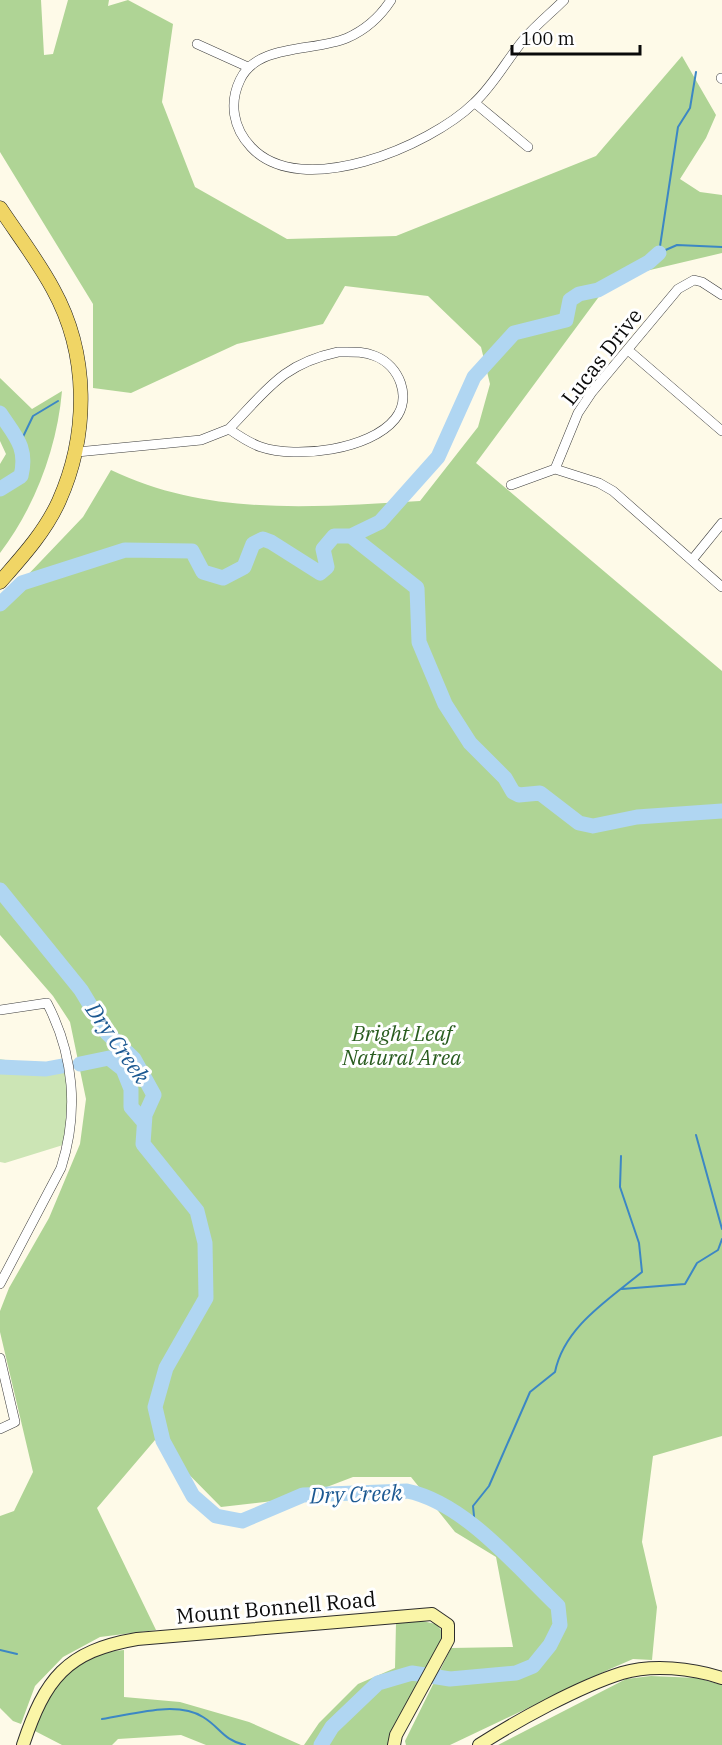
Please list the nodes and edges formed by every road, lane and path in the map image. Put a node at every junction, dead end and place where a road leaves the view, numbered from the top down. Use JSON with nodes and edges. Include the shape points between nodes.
{"nodes":[{"id":1,"x":391,"y":0,"type":"edge"},
{"id":2,"x":564,"y":0,"type":"edge"},
{"id":3,"x":197,"y":44,"type":"dead end"},
{"id":4,"x":248,"y":67,"type":"junction"},
{"id":5,"x":475,"y":103,"type":"junction"},
{"id":6,"x":528,"y":147,"type":"dead end"},
{"id":7,"x":0,"y":208,"type":"edge"},
{"id":8,"x":722,"y":295,"type":"edge"},
{"id":9,"x":628,"y":350,"type":"junction"},
{"id":10,"x":229,"y":429,"type":"junction"},
{"id":11,"x":722,"y":431,"type":"edge"},
{"id":12,"x":77,"y":452,"type":"junction"},
{"id":13,"x":555,"y":469,"type":"junction"},
{"id":14,"x":511,"y":485,"type":"dead end"},
{"id":15,"x":722,"y":523,"type":"edge"},
{"id":16,"x":692,"y":560,"type":"junction"},
{"id":17,"x":0,"y":582,"type":"edge"},
{"id":18,"x":722,"y":587,"type":"edge"},
{"id":19,"x":0,"y":1010,"type":"edge"},
{"id":20,"x":0,"y":1284,"type":"edge"},
{"id":21,"x":0,"y":1358,"type":"edge"},
{"id":22,"x":0,"y":1429,"type":"edge"},
{"id":23,"x":722,"y":1678,"type":"edge"},
{"id":24,"x":23,"y":1745,"type":"edge"},
{"id":25,"x":394,"y":1745,"type":"edge"},
{"id":26,"x":478,"y":1745,"type":"edge"}],
"edges":[{"from":1,"to":4,"type":"street","via":[[377,18],[347,38],[276,54]]},
{"from":2,"to":5,"type":"street","via":[[526,37]]},
{"from":3,"to":4,"type":"street"},
{"from":4,"to":5,"type":"street","via":[[234,97],[236,125],[255,151],[285,167],[333,167],[394,152],[443,127]]},
{"from":5,"to":6,"type":"street"},
{"from":7,"to":12,"type":"main road","via":[[53,289],[70,329],[82,409]]},
{"from":8,"to":9,"type":"street","name":"Lucas Drive","via":[[694,280],[678,289]]},
{"from":9,"to":11,"type":"street"},
{"from":9,"to":13,"type":"street","name":"Lucas Drive","via":[[578,413]]},
{"from":10,"to":10,"type":"street","via":[[248,442],[277,451],[336,449],[381,431],[401,411],[405,397],[397,373],[376,356],[338,352],[292,367]]},
{"from":10,"to":12,"type":"street","via":[[201,440]]},
{"from":12,"to":17,"type":"main road","via":[[58,502],[34,542]]},
{"from":13,"to":14,"type":"street"},
{"from":13,"to":16,"type":"street","via":[[613,491]]},
{"from":15,"to":16,"type":"street"},
{"from":16,"to":18,"type":"street"},
{"from":19,"to":20,"type":"street","via":[[47,1003],[59,1027],[70,1071],[70,1130],[61,1168]]},
{"from":21,"to":22,"type":"street","via":[[15,1422]]},
{"from":23,"to":26,"type":"street","via":[[682,1670],[623,1673],[514,1723]]},
{"from":24,"to":25,"type":"street","name":"Mount Bonnell Road","via":[[33,1714],[56,1676],[103,1645],[432,1614],[444,1619],[448,1640]]}]}
